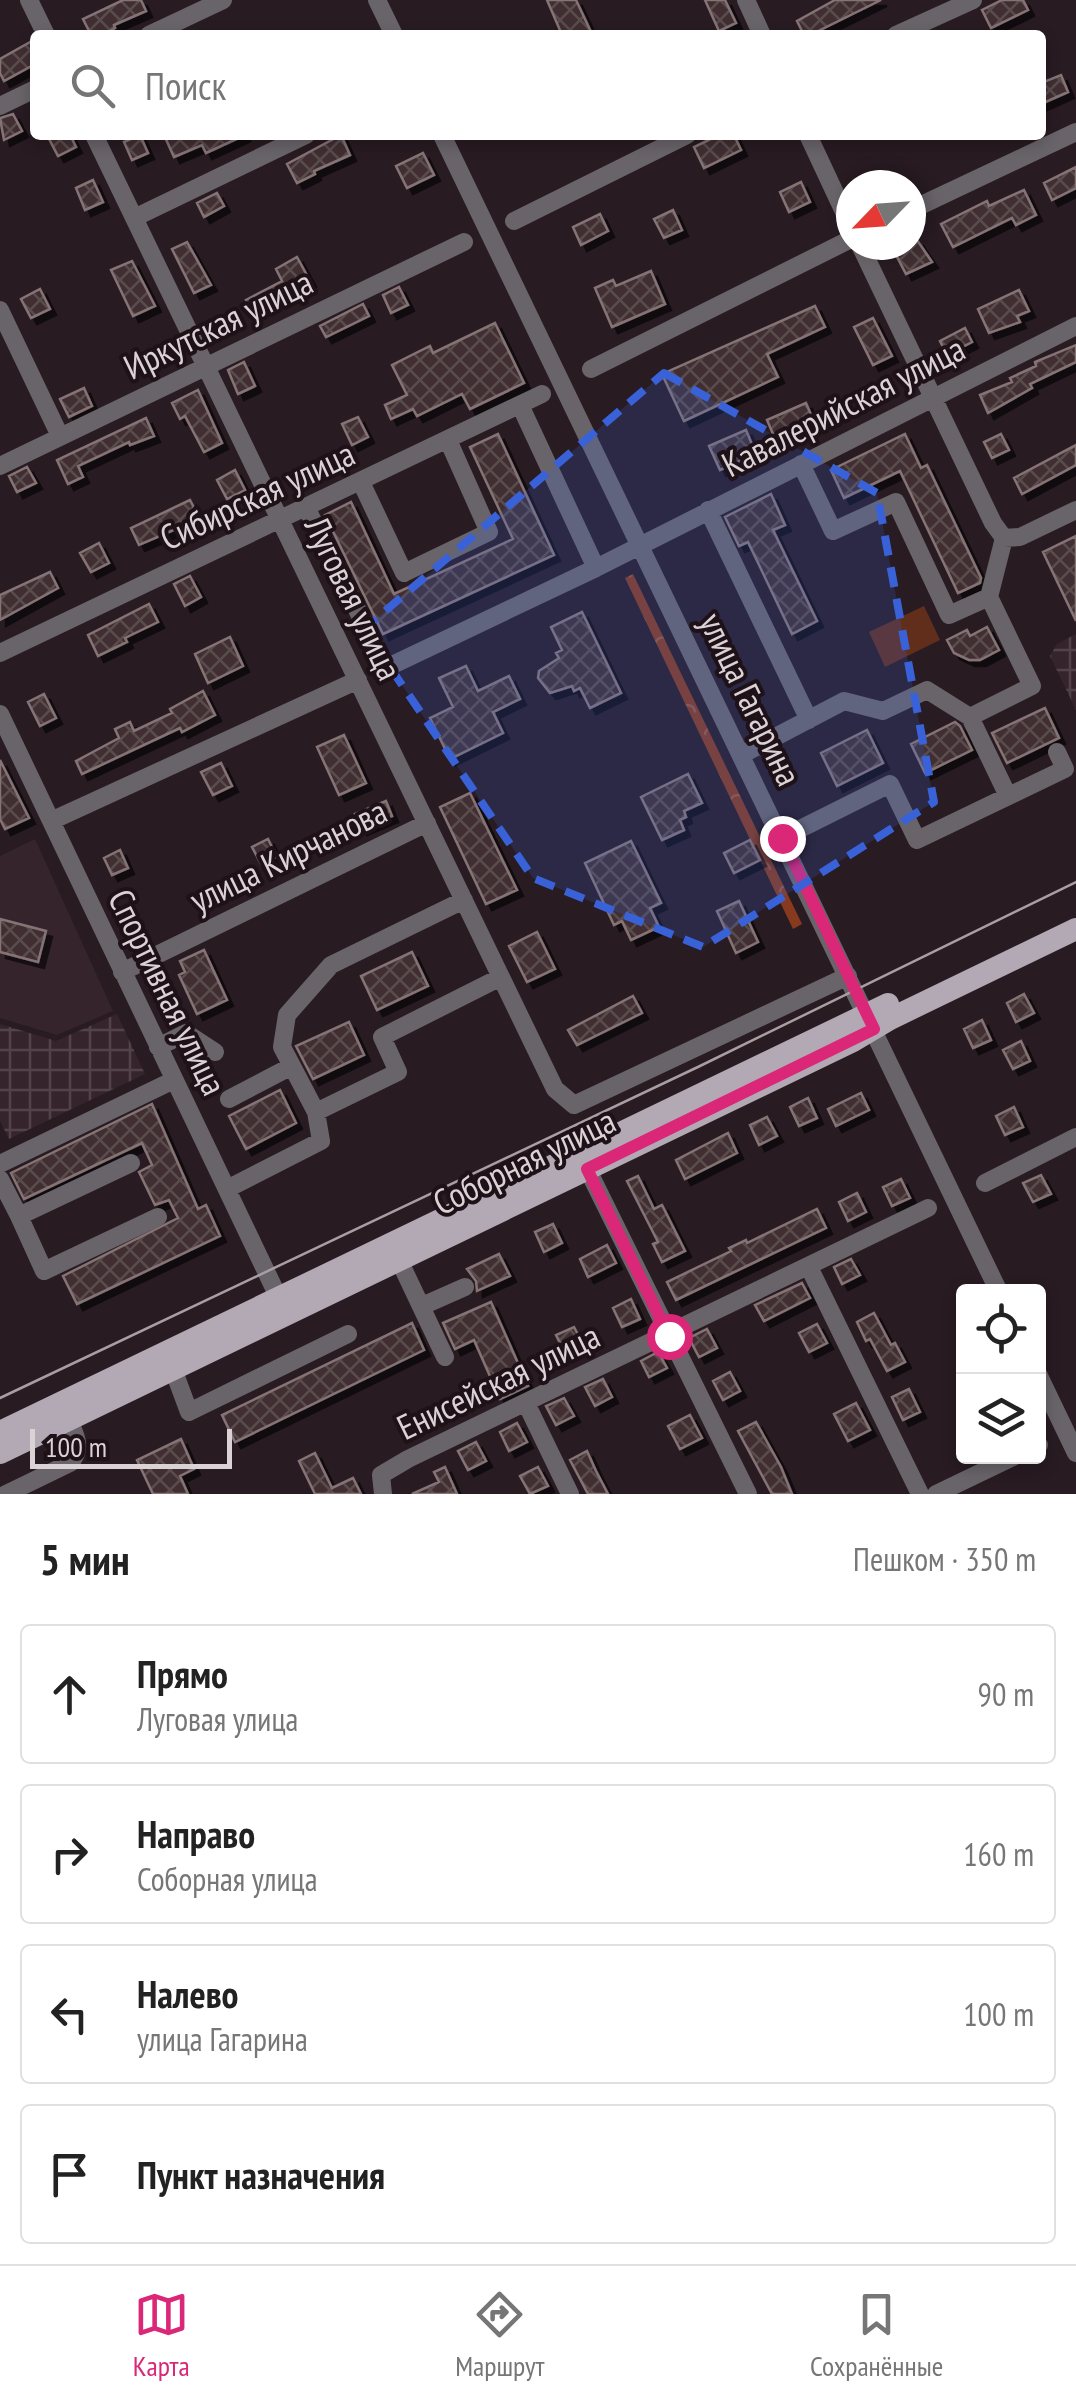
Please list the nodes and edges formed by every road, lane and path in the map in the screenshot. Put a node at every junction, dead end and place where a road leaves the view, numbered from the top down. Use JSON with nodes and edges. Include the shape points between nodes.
{"nodes":[{"id":1,"x":29,"y":0,"type":"edge"},
{"id":2,"x":223,"y":0,"type":"edge"},
{"id":3,"x":377,"y":0,"type":"edge"},
{"id":4,"x":746,"y":0,"type":"edge"},
{"id":5,"x":972,"y":0,"type":"edge"},
{"id":6,"x":44,"y":30,"type":"edge"},
{"id":7,"x":160,"y":30,"type":"edge"},
{"id":8,"x":392,"y":30,"type":"edge"},
{"id":9,"x":760,"y":30,"type":"edge"},
{"id":10,"x":907,"y":30,"type":"edge"},
{"id":11,"x":30,"y":91,"type":"edge"},
{"id":12,"x":0,"y":106,"type":"edge"},
{"id":13,"x":1076,"y":132,"type":"edge"},
{"id":14,"x":96,"y":140,"type":"edge"},
{"id":15,"x":296,"y":140,"type":"edge"},
{"id":16,"x":444,"y":140,"type":"edge"},
{"id":17,"x":677,"y":140,"type":"edge"},
{"id":18,"x":810,"y":140,"type":"edge"},
{"id":19,"x":836,"y":194,"type":"edge"},
{"id":20,"x":926,"y":203,"type":"edge"},
{"id":21,"x":134,"y":218,"type":"junction"},
{"id":22,"x":514,"y":222,"type":"dead end"},
{"id":23,"x":464,"y":242,"type":"dead end"},
{"id":24,"x":836,"y":247,"type":"edge"},
{"id":25,"x":867,"y":260,"type":"edge"},
{"id":26,"x":0,"y":310,"type":"edge"},
{"id":27,"x":1076,"y":326,"type":"edge"},
{"id":28,"x":205,"y":367,"type":"junction"},
{"id":29,"x":591,"y":370,"type":"dead end"},
{"id":30,"x":542,"y":394,"type":"dead end"},
{"id":31,"x":932,"y":397,"type":"junction"},
{"id":32,"x":520,"y":404,"type":"junction"},
{"id":33,"x":60,"y":436,"type":"junction"},
{"id":34,"x":448,"y":440,"type":"junction"},
{"id":35,"x":801,"y":464,"type":"junction"},
{"id":36,"x":0,"y":466,"type":"edge"},
{"id":37,"x":361,"y":482,"type":"junction"},
{"id":38,"x":306,"y":507,"type":"junction"},
{"id":39,"x":708,"y":510,"type":"junction"},
{"id":40,"x":1076,"y":510,"type":"edge"},
{"id":41,"x":280,"y":519,"type":"junction"},
{"id":42,"x":1004,"y":538,"type":"junction"},
{"id":43,"x":640,"y":545,"type":"junction"},
{"id":44,"x":596,"y":568,"type":"junction"},
{"id":45,"x":988,"y":597,"type":"junction"},
{"id":46,"x":0,"y":653,"type":"edge"},
{"id":47,"x":358,"y":680,"type":"junction"},
{"id":48,"x":0,"y":714,"type":"edge"},
{"id":49,"x":970,"y":717,"type":"junction"},
{"id":50,"x":809,"y":720,"type":"junction"},
{"id":51,"x":1057,"y":752,"type":"dead end"},
{"id":52,"x":742,"y":755,"type":"junction"},
{"id":53,"x":1008,"y":796,"type":"junction"},
{"id":54,"x":51,"y":821,"type":"junction"},
{"id":55,"x":428,"y":823,"type":"junction"},
{"id":56,"x":782,"y":838,"type":"junction"},
{"id":57,"x":464,"y":900,"type":"junction"},
{"id":58,"x":1076,"y":914,"type":"edge"},
{"id":59,"x":1076,"y":929,"type":"edge"},
{"id":60,"x":122,"y":972,"type":"junction"},
{"id":61,"x":502,"y":976,"type":"junction"},
{"id":62,"x":848,"y":976,"type":"junction"},
{"id":63,"x":870,"y":1022,"type":"junction"},
{"id":64,"x":158,"y":1047,"type":"junction"},
{"id":65,"x":214,"y":1052,"type":"dead end"},
{"id":66,"x":292,"y":1066,"type":"junction"},
{"id":67,"x":174,"y":1080,"type":"junction"},
{"id":68,"x":229,"y":1098,"type":"dead end"},
{"id":69,"x":316,"y":1112,"type":"junction"},
{"id":70,"x":1076,"y":1137,"type":"edge"},
{"id":71,"x":583,"y":1161,"type":"junction"},
{"id":72,"x":131,"y":1163,"type":"dead end"},
{"id":73,"x":0,"y":1164,"type":"edge"},
{"id":74,"x":0,"y":1179,"type":"edge"},
{"id":75,"x":985,"y":1183,"type":"dead end"},
{"id":76,"x":227,"y":1189,"type":"junction"},
{"id":77,"x":928,"y":1208,"type":"dead end"},
{"id":78,"x":18,"y":1216,"type":"junction"},
{"id":79,"x":158,"y":1218,"type":"dead end"},
{"id":80,"x":400,"y":1260,"type":"junction"},
{"id":81,"x":809,"y":1267,"type":"junction"},
{"id":82,"x":995,"y":1284,"type":"edge"},
{"id":83,"x":465,"y":1287,"type":"dead end"},
{"id":84,"x":283,"y":1306,"type":"junction"},
{"id":85,"x":422,"y":1306,"type":"junction"},
{"id":86,"x":348,"y":1334,"type":"dead end"},
{"id":87,"x":669,"y":1336,"type":"junction"},
{"id":88,"x":445,"y":1357,"type":"dead end"},
{"id":89,"x":170,"y":1361,"type":"junction"},
{"id":90,"x":1046,"y":1390,"type":"edge"},
{"id":91,"x":526,"y":1403,"type":"junction"},
{"id":92,"x":64,"y":1411,"type":"junction"},
{"id":93,"x":0,"y":1432,"type":"edge"},
{"id":94,"x":1076,"y":1452,"type":"edge"},
{"id":95,"x":0,"y":1453,"type":"edge"},
{"id":96,"x":998,"y":1464,"type":"edge"},
{"id":97,"x":383,"y":1493,"type":"edge"},
{"id":98,"x":6,"y":1494,"type":"edge"},
{"id":99,"x":570,"y":1494,"type":"edge"},
{"id":100,"x":748,"y":1494,"type":"edge"},
{"id":101,"x":920,"y":1494,"type":"edge"},
{"id":102,"x":936,"y":1494,"type":"edge"}],
"edges":[{"from":1,"to":6,"type":"street"},
{"from":2,"to":7,"type":"street"},
{"from":3,"to":8,"type":"street"},
{"from":4,"to":9,"type":"street"},
{"from":5,"to":10,"type":"street"},
{"from":11,"to":12,"type":"street"},
{"from":13,"to":20,"type":"street"},
{"from":14,"to":21,"type":"street","name":"Луговая улица"},
{"from":15,"to":21,"type":"street"},
{"from":16,"to":43,"type":"street","name":"улица Гагарина"},
{"from":17,"to":22,"type":"street"},
{"from":18,"to":19,"type":"street"},
{"from":21,"to":28,"type":"street","name":"Луговая улица"},
{"from":23,"to":28,"type":"street","name":"Иркутская улица"},
{"from":24,"to":29,"type":"street"},
{"from":25,"to":31,"type":"street"},
{"from":26,"to":33,"type":"street"},
{"from":27,"to":31,"type":"street","name":"Кавалерийская улица"},
{"from":28,"to":33,"type":"street","name":"Иркутская улица"},
{"from":28,"to":41,"type":"street","name":"Луговая улица"},
{"from":30,"to":32,"type":"street","name":"Сибирская улица"},
{"from":31,"to":35,"type":"street","name":"Кавалерийская улица"},
{"from":31,"to":42,"type":"street"},
{"from":32,"to":34,"type":"street","name":"Сибирская улица"},
{"from":32,"to":44,"type":"street"},
{"from":33,"to":36,"type":"street","name":"Иркутская улица"},
{"from":34,"to":37,"type":"street","name":"Сибирская улица"},
{"from":34,"to":37,"type":"street","via":[[489,532],[421,565],[404,573]]},
{"from":35,"to":39,"type":"street","name":"Кавалерийская улица"},
{"from":35,"to":45,"type":"street","via":[[833,532],[896,502],[949,616]]},
{"from":37,"to":38,"type":"street","name":"Сибирская улица"},
{"from":38,"to":41,"type":"street","name":"Сибирская улица"},
{"from":38,"to":44,"type":"street","name":"Кавалерийская улица","via":[[386,668]]},
{"from":39,"to":43,"type":"street","name":"Кавалерийская улица"},
{"from":39,"to":50,"type":"street"},
{"from":40,"to":42,"type":"street"},
{"from":41,"to":46,"type":"street","name":"Сибирская улица"},
{"from":41,"to":47,"type":"street","name":"Луговая улица"},
{"from":42,"to":45,"type":"street"},
{"from":43,"to":44,"type":"street","name":"Кавалерийская улица"},
{"from":43,"to":52,"type":"street","name":"улица Гагарина"},
{"from":45,"to":49,"type":"street","via":[[1032,686]]},
{"from":47,"to":54,"type":"street"},
{"from":47,"to":55,"type":"street","name":"Луговая улица"},
{"from":48,"to":54,"type":"street","name":"Спортивная улица"},
{"from":49,"to":50,"type":"street","via":[[927,690],[882,710],[844,701]]},
{"from":49,"to":53,"type":"street"},
{"from":50,"to":52,"type":"street"},
{"from":51,"to":53,"type":"street","via":[[1065,769]]},
{"from":52,"to":56,"type":"street","name":"улица Гагарина"},
{"from":53,"to":56,"type":"street","via":[[916,840],[890,784]]},
{"from":54,"to":60,"type":"street","name":"Спортивная улица"},
{"from":55,"to":57,"type":"street","name":"Луговая улица"},
{"from":55,"to":60,"type":"street","name":"улица Кирчанова"},
{"from":56,"to":62,"type":"street","name":"улица Гагарина"},
{"from":57,"to":61,"type":"street","name":"Луговая улица"},
{"from":57,"to":66,"type":"street","via":[[331,965],[288,1015],[282,1047]]},
{"from":58,"to":63,"type":"main road","name":"Соборная улица"},
{"from":59,"to":63,"type":"main road","name":"Соборная улица"},
{"from":60,"to":64,"type":"street","name":"Спортивная улица"},
{"from":61,"to":62,"type":"street","name":"Луговая улица","via":[[555,1089],[574,1106]]},
{"from":61,"to":69,"type":"street","via":[[382,1037],[398,1072]]},
{"from":62,"to":63,"type":"street","name":"улица Гагарина"},
{"from":63,"to":71,"type":"main road","name":"Соборная улица"},
{"from":63,"to":82,"type":"street","name":"улица Гагарина"},
{"from":64,"to":65,"type":"street","via":[[186,1032]]},
{"from":64,"to":67,"type":"street","name":"Спортивная улица"},
{"from":66,"to":68,"type":"street"},
{"from":66,"to":69,"type":"street"},
{"from":67,"to":73,"type":"street"},
{"from":67,"to":76,"type":"street","name":"Спортивная улица"},
{"from":69,"to":76,"type":"street","via":[[321,1140]]},
{"from":70,"to":75,"type":"street"},
{"from":71,"to":80,"type":"main road","name":"Соборная улица"},
{"from":71,"to":84,"type":"main road","name":"Соборная улица"},
{"from":71,"to":87,"type":"street"},
{"from":72,"to":78,"type":"street"},
{"from":74,"to":78,"type":"street"},
{"from":76,"to":84,"type":"street","name":"Спортивная улица"},
{"from":77,"to":81,"type":"street","name":"Енисейская улица"},
{"from":78,"to":79,"type":"street","via":[[44,1271]]},
{"from":80,"to":84,"type":"main road","name":"Соборная улица"},
{"from":80,"to":85,"type":"street"},
{"from":81,"to":87,"type":"street","name":"Енисейская улица"},
{"from":81,"to":101,"type":"street"},
{"from":83,"to":85,"type":"street"},
{"from":84,"to":89,"type":"main road","name":"Соборная улица"},
{"from":85,"to":88,"type":"street"},
{"from":86,"to":89,"type":"street","via":[[189,1412]]},
{"from":87,"to":91,"type":"street","name":"Енисейская улица"},
{"from":87,"to":100,"type":"street"},
{"from":89,"to":92,"type":"main road","name":"Соборная улица"},
{"from":90,"to":94,"type":"street"},
{"from":91,"to":97,"type":"street","name":"Енисейская улица","via":[[381,1475]]},
{"from":91,"to":99,"type":"street"},
{"from":92,"to":93,"type":"main road","name":"Соборная улица"},
{"from":92,"to":95,"type":"main road","name":"Соборная улица"},
{"from":92,"to":98,"type":"street","via":[[78,1455]]},
{"from":96,"to":102,"type":"street"}]}
